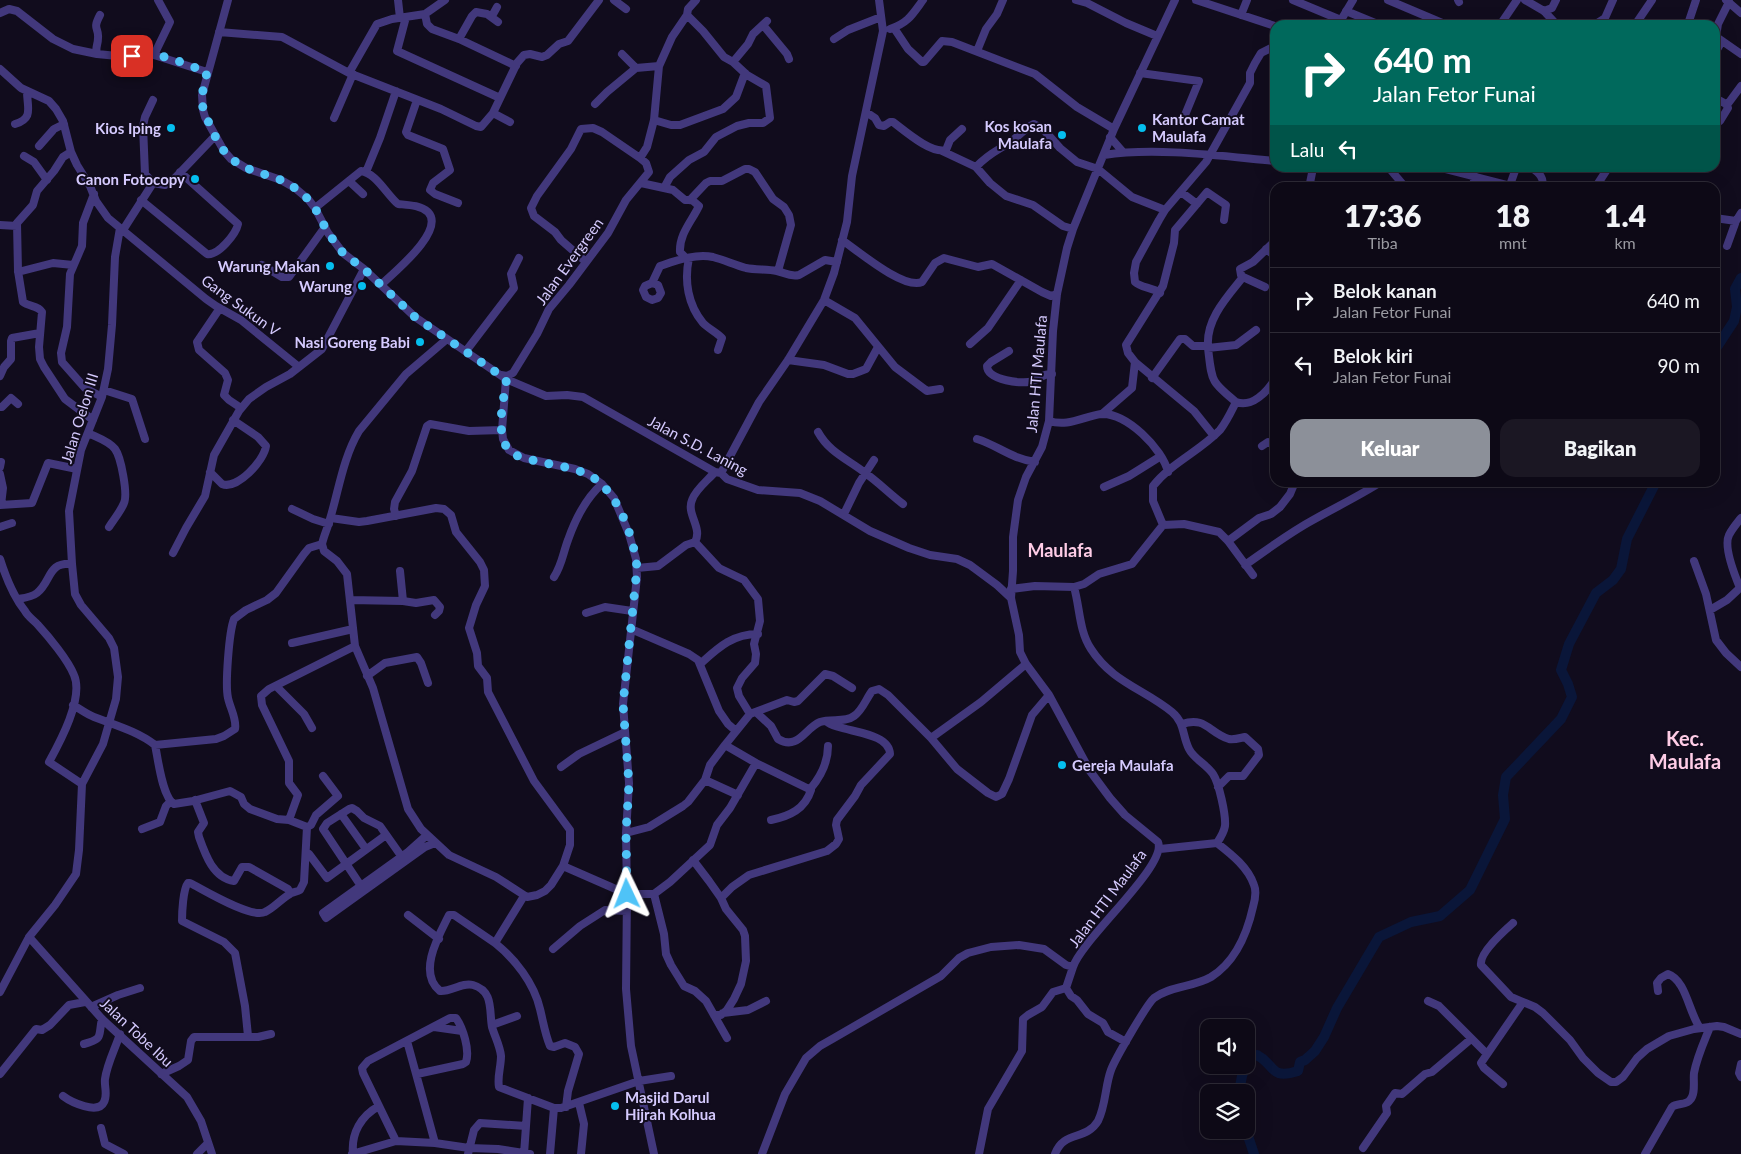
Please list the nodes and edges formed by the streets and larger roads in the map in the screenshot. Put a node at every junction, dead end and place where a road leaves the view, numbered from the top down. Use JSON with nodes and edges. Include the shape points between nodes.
{"nodes":[{"id":1,"x":14,"y":0,"type":"edge"},
{"id":2,"x":158,"y":0,"type":"edge"},
{"id":3,"x":228,"y":0,"type":"edge"},
{"id":4,"x":398,"y":0,"type":"edge"},
{"id":5,"x":445,"y":0,"type":"edge"},
{"id":6,"x":599,"y":0,"type":"edge"},
{"id":7,"x":614,"y":0,"type":"edge"},
{"id":8,"x":696,"y":0,"type":"edge"},
{"id":9,"x":879,"y":0,"type":"edge"},
{"id":10,"x":923,"y":0,"type":"edge"},
{"id":11,"x":1003,"y":0,"type":"edge"},
{"id":12,"x":1076,"y":0,"type":"edge"},
{"id":13,"x":1175,"y":0,"type":"edge"},
{"id":14,"x":1196,"y":0,"type":"edge"},
{"id":15,"x":1247,"y":0,"type":"edge"},
{"id":16,"x":1293,"y":0,"type":"edge"},
{"id":17,"x":1353,"y":0,"type":"edge"},
{"id":18,"x":1388,"y":0,"type":"edge"},
{"id":19,"x":1517,"y":0,"type":"edge"},
{"id":20,"x":1526,"y":0,"type":"edge"},
{"id":21,"x":1556,"y":0,"type":"edge"},
{"id":22,"x":1613,"y":0,"type":"edge"},
{"id":23,"x":1652,"y":0,"type":"edge"},
{"id":24,"x":1696,"y":0,"type":"edge"},
{"id":25,"x":1728,"y":1,"type":"edge"},
{"id":26,"x":1400,"y":2,"type":"edge"},
{"id":27,"x":497,"y":7,"type":"dead end"},
{"id":28,"x":9,"y":9,"type":"junction"},
{"id":29,"x":626,"y":9,"type":"dead end"},
{"id":30,"x":1346,"y":11,"type":"junction"},
{"id":31,"x":1544,"y":11,"type":"junction"},
{"id":32,"x":0,"y":13,"type":"edge"},
{"id":33,"x":1741,"y":13,"type":"edge"},
{"id":34,"x":425,"y":14,"type":"junction"},
{"id":35,"x":1241,"y":14,"type":"junction"},
{"id":36,"x":100,"y":15,"type":"dead end"},
{"id":37,"x":687,"y":16,"type":"junction"},
{"id":38,"x":403,"y":17,"type":"junction"},
{"id":39,"x":881,"y":17,"type":"junction"},
{"id":40,"x":1336,"y":20,"type":"edge"},
{"id":41,"x":1341,"y":20,"type":"edge"},
{"id":42,"x":1368,"y":20,"type":"edge"},
{"id":43,"x":1437,"y":20,"type":"edge"},
{"id":44,"x":1503,"y":20,"type":"edge"},
{"id":45,"x":1552,"y":20,"type":"edge"},
{"id":46,"x":1602,"y":20,"type":"edge"},
{"id":47,"x":1638,"y":20,"type":"edge"},
{"id":48,"x":1688,"y":20,"type":"edge"},
{"id":49,"x":1720,"y":20,"type":"edge"},
{"id":50,"x":1270,"y":24,"type":"edge"},
{"id":51,"x":894,"y":28,"type":"junction"},
{"id":52,"x":883,"y":31,"type":"junction"},
{"id":53,"x":219,"y":32,"type":"junction"},
{"id":54,"x":1157,"y":36,"type":"junction"},
{"id":55,"x":459,"y":39,"type":"junction"},
{"id":56,"x":834,"y":39,"type":"dead end"},
{"id":57,"x":1720,"y":39,"type":"edge"},
{"id":58,"x":1270,"y":48,"type":"edge"},
{"id":59,"x":977,"y":50,"type":"junction"},
{"id":60,"x":1740,"y":51,"type":"edge"},
{"id":61,"x":97,"y":54,"type":"junction"},
{"id":62,"x":622,"y":54,"type":"dead end"},
{"id":63,"x":154,"y":55,"type":"junction"},
{"id":64,"x":789,"y":59,"type":"dead end"},
{"id":65,"x":733,"y":62,"type":"junction"},
{"id":66,"x":516,"y":66,"type":"junction"},
{"id":67,"x":659,"y":66,"type":"junction"},
{"id":68,"x":636,"y":68,"type":"junction"},
{"id":69,"x":0,"y":70,"type":"edge"},
{"id":70,"x":207,"y":72,"type":"junction"},
{"id":71,"x":351,"y":73,"type":"junction"},
{"id":72,"x":745,"y":73,"type":"junction"},
{"id":73,"x":1140,"y":73,"type":"junction"},
{"id":74,"x":1741,"y":86,"type":"edge"},
{"id":75,"x":27,"y":91,"type":"junction"},
{"id":76,"x":396,"y":91,"type":"junction"},
{"id":77,"x":500,"y":98,"type":"junction"},
{"id":78,"x":153,"y":100,"type":"dead end"},
{"id":79,"x":417,"y":100,"type":"junction"},
{"id":80,"x":1720,"y":102,"type":"edge"},
{"id":81,"x":595,"y":104,"type":"dead end"},
{"id":82,"x":1727,"y":105,"type":"junction"},
{"id":83,"x":866,"y":112,"type":"junction"},
{"id":84,"x":493,"y":113,"type":"junction"},
{"id":85,"x":1185,"y":115,"type":"dead end"},
{"id":86,"x":334,"y":118,"type":"dead end"},
{"id":87,"x":654,"y":120,"type":"junction"},
{"id":88,"x":1720,"y":121,"type":"dead end"},
{"id":89,"x":510,"y":122,"type":"dead end"},
{"id":90,"x":15,"y":124,"type":"dead end"},
{"id":91,"x":64,"y":124,"type":"junction"},
{"id":92,"x":962,"y":128,"type":"dead end"},
{"id":93,"x":1114,"y":129,"type":"junction"},
{"id":94,"x":215,"y":136,"type":"junction"},
{"id":95,"x":1110,"y":138,"type":"junction"},
{"id":96,"x":39,"y":146,"type":"dead end"},
{"id":97,"x":942,"y":151,"type":"junction"},
{"id":98,"x":71,"y":152,"type":"junction"},
{"id":99,"x":1123,"y":152,"type":"junction"},
{"id":100,"x":1104,"y":155,"type":"junction"},
{"id":101,"x":1211,"y":155,"type":"junction"},
{"id":102,"x":24,"y":156,"type":"dead end"},
{"id":103,"x":640,"y":158,"type":"junction"},
{"id":104,"x":42,"y":159,"type":"dead end"},
{"id":105,"x":1270,"y":161,"type":"edge"},
{"id":106,"x":38,"y":167,"type":"junction"},
{"id":107,"x":976,"y":167,"type":"junction"},
{"id":108,"x":1098,"y":169,"type":"junction"},
{"id":109,"x":180,"y":172,"type":"junction"},
{"id":110,"x":366,"y":172,"type":"junction"},
{"id":111,"x":1392,"y":172,"type":"edge"},
{"id":112,"x":1457,"y":172,"type":"edge"},
{"id":113,"x":1536,"y":172,"type":"edge"},
{"id":114,"x":1476,"y":177,"type":"junction"},
{"id":115,"x":47,"y":180,"type":"junction"},
{"id":116,"x":349,"y":180,"type":"junction"},
{"id":117,"x":1401,"y":182,"type":"edge"},
{"id":118,"x":1474,"y":182,"type":"edge"},
{"id":119,"x":1497,"y":182,"type":"edge"},
{"id":120,"x":1543,"y":182,"type":"edge"},
{"id":121,"x":152,"y":183,"type":"junction"},
{"id":122,"x":641,"y":183,"type":"junction"},
{"id":123,"x":664,"y":188,"type":"junction"},
{"id":124,"x":1181,"y":192,"type":"junction"},
{"id":125,"x":94,"y":194,"type":"junction"},
{"id":126,"x":363,"y":194,"type":"dead end"},
{"id":127,"x":141,"y":200,"type":"junction"},
{"id":128,"x":690,"y":200,"type":"junction"},
{"id":129,"x":458,"y":203,"type":"dead end"},
{"id":130,"x":1197,"y":204,"type":"junction"},
{"id":131,"x":315,"y":208,"type":"junction"},
{"id":132,"x":1165,"y":210,"type":"junction"},
{"id":133,"x":1741,"y":213,"type":"edge"},
{"id":134,"x":1720,"y":219,"type":"edge"},
{"id":135,"x":1224,"y":220,"type":"dead end"},
{"id":136,"x":1736,"y":221,"type":"junction"},
{"id":137,"x":0,"y":225,"type":"edge"},
{"id":138,"x":17,"y":226,"type":"junction"},
{"id":139,"x":325,"y":227,"type":"junction"},
{"id":140,"x":121,"y":229,"type":"junction"},
{"id":141,"x":1073,"y":229,"type":"junction"},
{"id":142,"x":842,"y":240,"type":"junction"},
{"id":143,"x":1270,"y":245,"type":"edge"},
{"id":144,"x":1727,"y":246,"type":"dead end"},
{"id":145,"x":1266,"y":249,"type":"junction"},
{"id":146,"x":1270,"y":252,"type":"edge"},
{"id":147,"x":519,"y":258,"type":"dead end"},
{"id":148,"x":688,"y":258,"type":"junction"},
{"id":149,"x":586,"y":261,"type":"junction"},
{"id":150,"x":837,"y":262,"type":"junction"},
{"id":151,"x":73,"y":264,"type":"junction"},
{"id":152,"x":262,"y":266,"type":"dead end"},
{"id":153,"x":364,"y":269,"type":"junction"},
{"id":154,"x":18,"y":272,"type":"junction"},
{"id":155,"x":778,"y":272,"type":"junction"},
{"id":156,"x":1243,"y":277,"type":"junction"},
{"id":157,"x":1020,"y":280,"type":"junction"},
{"id":158,"x":652,"y":283,"type":"dead end"},
{"id":159,"x":381,"y":286,"type":"junction"},
{"id":160,"x":1265,"y":287,"type":"dead end"},
{"id":161,"x":1160,"y":293,"type":"junction"},
{"id":162,"x":1057,"y":294,"type":"junction"},
{"id":163,"x":824,"y":300,"type":"junction"},
{"id":164,"x":220,"y":308,"type":"junction"},
{"id":165,"x":1256,"y":330,"type":"dead end"},
{"id":166,"x":40,"y":333,"type":"junction"},
{"id":167,"x":447,"y":339,"type":"junction"},
{"id":168,"x":970,"y":344,"type":"dead end"},
{"id":169,"x":878,"y":347,"type":"junction"},
{"id":170,"x":1208,"y":347,"type":"junction"},
{"id":171,"x":718,"y":350,"type":"dead end"},
{"id":172,"x":466,"y":351,"type":"junction"},
{"id":173,"x":1009,"y":351,"type":"dead end"},
{"id":174,"x":788,"y":360,"type":"junction"},
{"id":175,"x":1135,"y":362,"type":"junction"},
{"id":176,"x":299,"y":367,"type":"junction"},
{"id":177,"x":1052,"y":374,"type":"junction"},
{"id":178,"x":0,"y":376,"type":"edge"},
{"id":179,"x":503,"y":377,"type":"junction"},
{"id":180,"x":1152,"y":378,"type":"junction"},
{"id":181,"x":1270,"y":386,"type":"edge"},
{"id":182,"x":940,"y":388,"type":"dead end"},
{"id":183,"x":103,"y":393,"type":"junction"},
{"id":184,"x":1236,"y":402,"type":"junction"},
{"id":185,"x":18,"y":404,"type":"dead end"},
{"id":186,"x":0,"y":407,"type":"edge"},
{"id":187,"x":241,"y":408,"type":"junction"},
{"id":188,"x":1102,"y":414,"type":"junction"},
{"id":189,"x":93,"y":420,"type":"junction"},
{"id":190,"x":233,"y":420,"type":"junction"},
{"id":191,"x":1048,"y":421,"type":"junction"},
{"id":192,"x":502,"y":430,"type":"junction"},
{"id":193,"x":818,"y":432,"type":"dead end"},
{"id":194,"x":88,"y":433,"type":"junction"},
{"id":195,"x":1214,"y":436,"type":"junction"},
{"id":196,"x":145,"y":438,"type":"dead end"},
{"id":197,"x":977,"y":439,"type":"dead end"},
{"id":198,"x":1270,"y":443,"type":"edge"},
{"id":199,"x":1262,"y":446,"type":"dead end"},
{"id":200,"x":1160,"y":456,"type":"junction"},
{"id":201,"x":874,"y":460,"type":"dead end"},
{"id":202,"x":1035,"y":462,"type":"junction"},
{"id":203,"x":77,"y":469,"type":"junction"},
{"id":204,"x":210,"y":472,"type":"junction"},
{"id":205,"x":1168,"y":472,"type":"junction"},
{"id":206,"x":718,"y":473,"type":"junction"},
{"id":207,"x":866,"y":473,"type":"junction"},
{"id":208,"x":0,"y":474,"type":"edge"},
{"id":209,"x":602,"y":484,"type":"junction"},
{"id":210,"x":1104,"y":487,"type":"dead end"},
{"id":211,"x":1292,"y":487,"type":"edge"},
{"id":212,"x":1372,"y":487,"type":"edge"},
{"id":213,"x":904,"y":504,"type":"dead end"},
{"id":214,"x":1,"y":505,"type":"edge"},
{"id":215,"x":292,"y":509,"type":"dead end"},
{"id":216,"x":844,"y":514,"type":"junction"},
{"id":217,"x":396,"y":516,"type":"junction"},
{"id":218,"x":1741,"y":518,"type":"edge"},
{"id":219,"x":330,"y":521,"type":"junction"},
{"id":220,"x":12,"y":523,"type":"dead end"},
{"id":221,"x":1163,"y":525,"type":"junction"},
{"id":222,"x":0,"y":527,"type":"edge"},
{"id":223,"x":109,"y":527,"type":"dead end"},
{"id":224,"x":1228,"y":541,"type":"junction"},
{"id":225,"x":695,"y":542,"type":"junction"},
{"id":226,"x":322,"y":544,"type":"junction"},
{"id":227,"x":173,"y":553,"type":"dead end"},
{"id":228,"x":0,"y":559,"type":"edge"},
{"id":229,"x":1694,"y":561,"type":"dead end"},
{"id":230,"x":72,"y":564,"type":"junction"},
{"id":231,"x":1245,"y":565,"type":"junction"},
{"id":232,"x":637,"y":568,"type":"junction"},
{"id":233,"x":400,"y":572,"type":"dead end"},
{"id":234,"x":1253,"y":575,"type":"dead end"},
{"id":235,"x":554,"y":577,"type":"dead end"},
{"id":236,"x":1074,"y":587,"type":"junction"},
{"id":237,"x":1740,"y":588,"type":"edge"},
{"id":238,"x":1012,"y":589,"type":"junction"},
{"id":239,"x":1011,"y":598,"type":"junction"},
{"id":240,"x":18,"y":599,"type":"junction"},
{"id":241,"x":350,"y":600,"type":"junction"},
{"id":242,"x":403,"y":601,"type":"junction"},
{"id":243,"x":1710,"y":610,"type":"junction"},
{"id":244,"x":632,"y":611,"type":"junction"},
{"id":245,"x":586,"y":613,"type":"dead end"},
{"id":246,"x":435,"y":615,"type":"dead end"},
{"id":247,"x":353,"y":629,"type":"junction"},
{"id":248,"x":631,"y":629,"type":"junction"},
{"id":249,"x":758,"y":634,"type":"junction"},
{"id":250,"x":292,"y":643,"type":"dead end"},
{"id":251,"x":355,"y":646,"type":"junction"},
{"id":252,"x":700,"y":664,"type":"junction"},
{"id":253,"x":1026,"y":664,"type":"junction"},
{"id":254,"x":1741,"y":667,"type":"edge"},
{"id":255,"x":367,"y":676,"type":"junction"},
{"id":256,"x":428,"y":683,"type":"dead end"},
{"id":257,"x":276,"y":686,"type":"junction"},
{"id":258,"x":852,"y":688,"type":"dead end"},
{"id":259,"x":1049,"y":695,"type":"junction"},
{"id":260,"x":73,"y":705,"type":"junction"},
{"id":261,"x":753,"y":713,"type":"junction"},
{"id":262,"x":825,"y":721,"type":"junction"},
{"id":263,"x":109,"y":722,"type":"junction"},
{"id":264,"x":1182,"y":724,"type":"junction"},
{"id":265,"x":312,"y":728,"type":"dead end"},
{"id":266,"x":736,"y":731,"type":"junction"},
{"id":267,"x":626,"y":732,"type":"junction"},
{"id":268,"x":931,"y":738,"type":"junction"},
{"id":269,"x":725,"y":745,"type":"junction"},
{"id":270,"x":155,"y":746,"type":"junction"},
{"id":271,"x":828,"y":746,"type":"dead end"},
{"id":272,"x":756,"y":763,"type":"junction"},
{"id":273,"x":561,"y":767,"type":"dead end"},
{"id":274,"x":323,"y":776,"type":"dead end"},
{"id":275,"x":705,"y":780,"type":"junction"},
{"id":276,"x":82,"y":784,"type":"junction"},
{"id":277,"x":1218,"y":787,"type":"junction"},
{"id":278,"x":811,"y":788,"type":"junction"},
{"id":279,"x":738,"y":795,"type":"junction"},
{"id":280,"x":195,"y":800,"type":"junction"},
{"id":281,"x":170,"y":802,"type":"junction"},
{"id":282,"x":341,"y":814,"type":"junction"},
{"id":283,"x":289,"y":820,"type":"junction"},
{"id":284,"x":771,"y":820,"type":"dead end"},
{"id":285,"x":307,"y":827,"type":"junction"},
{"id":286,"x":142,"y":829,"type":"dead end"},
{"id":287,"x":626,"y":833,"type":"junction"},
{"id":288,"x":386,"y":835,"type":"junction"},
{"id":289,"x":427,"y":835,"type":"junction"},
{"id":290,"x":435,"y":843,"type":"junction"},
{"id":291,"x":1217,"y":843,"type":"junction"},
{"id":292,"x":366,"y":849,"type":"junction"},
{"id":293,"x":1160,"y":849,"type":"junction"},
{"id":294,"x":309,"y":854,"type":"dead end"},
{"id":295,"x":403,"y":859,"type":"junction"},
{"id":296,"x":693,"y":860,"type":"junction"},
{"id":297,"x":346,"y":864,"type":"junction"},
{"id":298,"x":564,"y":866,"type":"junction"},
{"id":299,"x":362,"y":889,"type":"junction"},
{"id":300,"x":290,"y":893,"type":"junction"},
{"id":301,"x":627,"y":894,"type":"junction"},
{"id":302,"x":654,"y":894,"type":"junction"},
{"id":303,"x":524,"y":896,"type":"junction"},
{"id":304,"x":721,"y":898,"type":"junction"},
{"id":305,"x":627,"y":911,"type":"junction"},
{"id":306,"x":408,"y":915,"type":"dead end"},
{"id":307,"x":1513,"y":923,"type":"dead end"},
{"id":308,"x":29,"y":937,"type":"junction"},
{"id":309,"x":439,"y":939,"type":"junction"},
{"id":310,"x":495,"y":943,"type":"junction"},
{"id":311,"x":553,"y":949,"type":"dead end"},
{"id":312,"x":1073,"y":967,"type":"junction"},
{"id":313,"x":140,"y":988,"type":"dead end"},
{"id":314,"x":1066,"y":988,"type":"junction"},
{"id":315,"x":1658,"y":991,"type":"dead end"},
{"id":316,"x":0,"y":992,"type":"edge"},
{"id":317,"x":766,"y":1001,"type":"dead end"},
{"id":318,"x":1428,"y":1001,"type":"dead end"},
{"id":319,"x":1523,"y":1002,"type":"junction"},
{"id":320,"x":88,"y":1005,"type":"junction"},
{"id":321,"x":724,"y":1013,"type":"junction"},
{"id":322,"x":714,"y":1015,"type":"junction"},
{"id":323,"x":517,"y":1016,"type":"dead end"},
{"id":324,"x":102,"y":1019,"type":"junction"},
{"id":325,"x":492,"y":1025,"type":"junction"},
{"id":326,"x":434,"y":1027,"type":"junction"},
{"id":327,"x":1710,"y":1027,"type":"junction"},
{"id":328,"x":1700,"y":1028,"type":"junction"},
{"id":329,"x":462,"y":1031,"type":"junction"},
{"id":330,"x":120,"y":1034,"type":"junction"},
{"id":331,"x":271,"y":1034,"type":"dead end"},
{"id":332,"x":1741,"y":1034,"type":"edge"},
{"id":333,"x":248,"y":1036,"type":"junction"},
{"id":334,"x":727,"y":1038,"type":"dead end"},
{"id":335,"x":1471,"y":1039,"type":"junction"},
{"id":336,"x":407,"y":1041,"type":"junction"},
{"id":337,"x":1126,"y":1042,"type":"junction"},
{"id":338,"x":84,"y":1044,"type":"dead end"},
{"id":339,"x":1487,"y":1054,"type":"junction"},
{"id":340,"x":1741,"y":1064,"type":"edge"},
{"id":341,"x":0,"y":1074,"type":"edge"},
{"id":342,"x":161,"y":1074,"type":"junction"},
{"id":343,"x":417,"y":1074,"type":"junction"},
{"id":344,"x":671,"y":1076,"type":"dead end"},
{"id":345,"x":1741,"y":1077,"type":"edge"},
{"id":346,"x":639,"y":1081,"type":"junction"},
{"id":347,"x":1503,"y":1084,"type":"dead end"},
{"id":348,"x":63,"y":1096,"type":"dead end"},
{"id":349,"x":528,"y":1098,"type":"junction"},
{"id":350,"x":579,"y":1103,"type":"junction"},
{"id":351,"x":379,"y":1106,"type":"junction"},
{"id":352,"x":566,"y":1107,"type":"junction"},
{"id":353,"x":554,"y":1108,"type":"junction"},
{"id":354,"x":526,"y":1126,"type":"junction"},
{"id":355,"x":101,"y":1128,"type":"dead end"},
{"id":356,"x":396,"y":1140,"type":"junction"},
{"id":357,"x":208,"y":1143,"type":"junction"},
{"id":358,"x":435,"y":1143,"type":"junction"},
{"id":359,"x":1363,"y":1148,"type":"dead end"},
{"id":360,"x":468,"y":1151,"type":"edge"},
{"id":361,"x":498,"y":1152,"type":"edge"},
{"id":362,"x":124,"y":1154,"type":"edge"},
{"id":363,"x":197,"y":1154,"type":"edge"},
{"id":364,"x":212,"y":1154,"type":"edge"},
{"id":365,"x":352,"y":1154,"type":"edge"},
{"id":366,"x":524,"y":1154,"type":"edge"},
{"id":367,"x":530,"y":1154,"type":"edge"},
{"id":368,"x":550,"y":1154,"type":"edge"},
{"id":369,"x":581,"y":1154,"type":"edge"},
{"id":370,"x":654,"y":1154,"type":"edge"},
{"id":371,"x":762,"y":1154,"type":"edge"},
{"id":372,"x":980,"y":1154,"type":"edge"},
{"id":373,"x":1056,"y":1154,"type":"edge"},
{"id":374,"x":1645,"y":1154,"type":"edge"}],
"edges":[{"from":1,"to":28,"type":"street"},
{"from":2,"to":63,"type":"street","via":[[170,22]]},
{"from":3,"to":53,"type":"street","name":"Jalan S.D. Laning"},
{"from":4,"to":38,"type":"street"},
{"from":5,"to":34,"type":"street"},
{"from":6,"to":66,"type":"street","via":[[568,41],[559,44],[547,56],[524,55]]},
{"from":7,"to":29,"type":"street"},
{"from":8,"to":37,"type":"street","via":[[687,10]]},
{"from":9,"to":39,"type":"street"},
{"from":10,"to":51,"type":"street","via":[[905,23]]},
{"from":11,"to":59,"type":"street"},
{"from":12,"to":54,"type":"street","via":[[1087,2]]},
{"from":13,"to":54,"type":"street","name":"Jalan HTI Maulafa"},
{"from":14,"to":35,"type":"street"},
{"from":15,"to":35,"type":"street"},
{"from":16,"to":40,"type":"street"},
{"from":17,"to":30,"type":"street"},
{"from":18,"to":26,"type":"street"},
{"from":19,"to":44,"type":"street"},
{"from":20,"to":31,"type":"street"},
{"from":21,"to":31,"type":"street","via":[[1552,8]]},
{"from":22,"to":46,"type":"street"},
{"from":23,"to":47,"type":"street"},
{"from":24,"to":48,"type":"street"},
{"from":25,"to":33,"type":"street"},
{"from":25,"to":49,"type":"street"},
{"from":26,"to":43,"type":"street"},
{"from":27,"to":55,"type":"street","via":[[495,19],[481,11],[476,12]]},
{"from":28,"to":32,"type":"street"},
{"from":28,"to":61,"type":"street","via":[[17,11],[65,46]]},
{"from":30,"to":41,"type":"street"},
{"from":30,"to":42,"type":"street"},
{"from":31,"to":45,"type":"street"},
{"from":34,"to":38,"type":"street"},
{"from":34,"to":55,"type":"street","via":[[432,29]]},
{"from":35,"to":50,"type":"street"},
{"from":36,"to":61,"type":"street","via":[[96,25]]},
{"from":37,"to":65,"type":"street"},
{"from":37,"to":67,"type":"street","via":[[672,37]]},
{"from":38,"to":71,"type":"street","via":[[377,24]]},
{"from":38,"to":77,"type":"street","via":[[397,51]]},
{"from":39,"to":52,"type":"street"},
{"from":39,"to":56,"type":"street"},
{"from":51,"to":52,"type":"street"},
{"from":51,"to":59,"type":"street","via":[[908,49],[922,62],[942,41]]},
{"from":52,"to":83,"type":"street"},
{"from":53,"to":70,"type":"street","name":"Jalan S.D. Laning"},
{"from":53,"to":71,"type":"street","via":[[282,37]]},
{"from":54,"to":73,"type":"street","name":"Jalan HTI Maulafa"},
{"from":55,"to":66,"type":"street"},
{"from":57,"to":60,"type":"street"},
{"from":58,"to":101,"type":"street","via":[[1261,53],[1255,62],[1250,83]]},
{"from":59,"to":93,"type":"street","via":[[1034,74]]},
{"from":61,"to":63,"type":"street"},
{"from":62,"to":68,"type":"street"},
{"from":63,"to":70,"type":"street"},
{"from":64,"to":65,"type":"street","via":[[765,23]]},
{"from":65,"to":72,"type":"street"},
{"from":66,"to":77,"type":"street"},
{"from":67,"to":68,"type":"street"},
{"from":67,"to":87,"type":"street"},
{"from":68,"to":81,"type":"street"},
{"from":69,"to":75,"type":"street","name":"Gang Sukun V"},
{"from":70,"to":94,"type":"street","name":"Jalan S.D. Laning","via":[[202,95],[203,110]]},
{"from":71,"to":76,"type":"street"},
{"from":71,"to":86,"type":"street"},
{"from":72,"to":87,"type":"street","via":[[736,98],[723,109],[680,125]]},
{"from":72,"to":123,"type":"street","via":[[766,88],[770,118],[763,123],[736,126],[716,137],[704,152],[670,176]]},
{"from":73,"to":85,"type":"street","via":[[1199,81]]},
{"from":73,"to":93,"type":"street","name":"Jalan HTI Maulafa"},
{"from":74,"to":82,"type":"street"},
{"from":75,"to":90,"type":"street","via":[[28,115],[24,121]]},
{"from":75,"to":91,"type":"street","name":"Gang Sukun V","via":[[53,105]]},
{"from":76,"to":79,"type":"street"},
{"from":76,"to":110,"type":"street"},
{"from":77,"to":84,"type":"street"},
{"from":78,"to":121,"type":"street","via":[[144,122],[143,155],[145,174]]},
{"from":79,"to":84,"type":"street","via":[[480,127]]},
{"from":79,"to":129,"type":"street","via":[[406,132],[443,150],[450,170],[433,183],[430,190]]},
{"from":80,"to":82,"type":"street"},
{"from":82,"to":88,"type":"street","via":[[1728,110]]},
{"from":83,"to":97,"type":"street","via":[[879,125],[891,122],[932,149]]},
{"from":83,"to":142,"type":"street"},
{"from":84,"to":89,"type":"street"},
{"from":87,"to":103,"type":"street","via":[[647,147]]},
{"from":91,"to":96,"type":"street","via":[[54,129]]},
{"from":91,"to":98,"type":"street","name":"Gang Sukun V"},
{"from":92,"to":97,"type":"street"},
{"from":93,"to":95,"type":"street","name":"Jalan HTI Maulafa"},
{"from":94,"to":109,"type":"street"},
{"from":94,"to":131,"type":"street","name":"Jalan S.D. Laning","via":[[224,151],[239,165],[281,180],[295,188]]},
{"from":95,"to":99,"type":"street"},
{"from":95,"to":100,"type":"street","name":"Jalan HTI Maulafa"},
{"from":97,"to":107,"type":"street"},
{"from":98,"to":115,"type":"street","via":[[63,157]]},
{"from":98,"to":125,"type":"street","name":"Gang Sukun V"},
{"from":99,"to":100,"type":"street"},
{"from":99,"to":101,"type":"street"},
{"from":100,"to":108,"type":"street","name":"Jalan HTI Maulafa"},
{"from":101,"to":105,"type":"street"},
{"from":101,"to":124,"type":"street"},
{"from":102,"to":106,"type":"street"},
{"from":103,"to":122,"type":"street","via":[[649,170]]},
{"from":103,"to":149,"type":"street","via":[[602,132],[583,128],[533,203],[534,216]]},
{"from":104,"to":106,"type":"street"},
{"from":106,"to":115,"type":"street"},
{"from":107,"to":108,"type":"street","via":[[1034,124],[1077,162]]},
{"from":107,"to":141,"type":"street","via":[[1006,196],[1034,205],[1063,226]]},
{"from":108,"to":132,"type":"street","via":[[1132,197]]},
{"from":108,"to":141,"type":"street","name":"Jalan HTI Maulafa"},
{"from":109,"to":121,"type":"street","via":[[165,185]]},
{"from":109,"to":127,"type":"street","via":[[238,224],[229,240],[213,254],[206,254]]},
{"from":110,"to":116,"type":"street","via":[[360,171]]},
{"from":110,"to":159,"type":"street","via":[[398,204],[419,207],[432,220],[428,235]]},
{"from":111,"to":117,"type":"street"},
{"from":112,"to":114,"type":"street"},
{"from":113,"to":120,"type":"street"},
{"from":114,"to":118,"type":"street"},
{"from":114,"to":119,"type":"street"},
{"from":115,"to":138,"type":"street","via":[[36,192],[33,205]]},
{"from":116,"to":126,"type":"street"},
{"from":116,"to":131,"type":"street"},
{"from":121,"to":127,"type":"street"},
{"from":122,"to":123,"type":"street"},
{"from":122,"to":149,"type":"street","name":"Jalan Evergreen"},
{"from":123,"to":128,"type":"street"},
{"from":124,"to":130,"type":"street"},
{"from":124,"to":132,"type":"street"},
{"from":125,"to":140,"type":"street","name":"Gang Sukun V","via":[[104,212]]},
{"from":125,"to":151,"type":"street","via":[[83,223],[82,246]]},
{"from":127,"to":140,"type":"street"},
{"from":128,"to":148,"type":"street","via":[[699,207],[688,222],[680,246],[680,252]]},
{"from":128,"to":155,"type":"street","via":[[710,181],[722,181],[745,169],[755,172],[773,199],[789,214],[791,225]]},
{"from":130,"to":135,"type":"street","via":[[1206,192],[1210,193],[1226,205]]},
{"from":130,"to":161,"type":"street","via":[[1175,230],[1172,255]]},
{"from":131,"to":139,"type":"street","name":"Jalan S.D. Laning"},
{"from":132,"to":161,"type":"street","via":[[1139,255],[1134,273],[1137,284]]},
{"from":133,"to":136,"type":"street"},
{"from":134,"to":136,"type":"street"},
{"from":136,"to":144,"type":"street"},
{"from":137,"to":138,"type":"street"},
{"from":138,"to":154,"type":"street"},
{"from":139,"to":152,"type":"street","via":[[289,277],[282,277]]},
{"from":139,"to":153,"type":"street","name":"Jalan S.D. Laning","via":[[343,253]]},
{"from":140,"to":164,"type":"street","name":"Gang Sukun V"},
{"from":140,"to":183,"type":"street","name":"Jalan Oelon III","via":[[115,257],[110,351]]},
{"from":141,"to":162,"type":"street","name":"Jalan HTI Maulafa"},
{"from":142,"to":150,"type":"street"},
{"from":142,"to":157,"type":"street","via":[[909,283],[922,282],[938,260],[948,258],[978,267],[992,264]]},
{"from":143,"to":145,"type":"street"},
{"from":145,"to":146,"type":"street"},
{"from":145,"to":156,"type":"street","via":[[1240,269]]},
{"from":147,"to":172,"type":"street","via":[[510,274],[514,288]]},
{"from":148,"to":155,"type":"street","via":[[712,257],[745,268]]},
{"from":148,"to":158,"type":"street","via":[[660,266]]},
{"from":148,"to":171,"type":"street","via":[[690,301],[705,324],[722,338]]},
{"from":149,"to":179,"type":"street","name":"Jalan Evergreen","via":[[549,309],[513,372]]},
{"from":150,"to":155,"type":"street","via":[[824,260],[795,276]]},
{"from":150,"to":163,"type":"street"},
{"from":151,"to":154,"type":"street","via":[[53,263]]},
{"from":151,"to":183,"type":"street","via":[[69,279],[67,328],[60,360],[85,388]]},
{"from":153,"to":159,"type":"street","name":"Jalan S.D. Laning"},
{"from":153,"to":176,"type":"street","via":[[324,345]]},
{"from":154,"to":166,"type":"street","via":[[23,302],[41,310]]},
{"from":156,"to":160,"type":"street"},
{"from":156,"to":170,"type":"street","via":[[1213,319],[1208,331]]},
{"from":157,"to":162,"type":"street","via":[[1051,296]]},
{"from":157,"to":168,"type":"street","via":[[988,328]]},
{"from":159,"to":167,"type":"street","name":"Jalan S.D. Laning","via":[[415,317]]},
{"from":161,"to":175,"type":"street","via":[[1127,342],[1126,348]]},
{"from":162,"to":177,"type":"street","name":"Jalan HTI Maulafa"},
{"from":163,"to":169,"type":"street","via":[[855,318]]},
{"from":163,"to":174,"type":"street"},
{"from":164,"to":176,"type":"street","name":"Gang Sukun V","via":[[241,320]]},
{"from":164,"to":187,"type":"street","via":[[197,346],[225,373],[228,380],[224,394]]},
{"from":165,"to":170,"type":"street","via":[[1236,344]]},
{"from":166,"to":178,"type":"street","via":[[12,338],[11,359]]},
{"from":166,"to":189,"type":"street","via":[[40,359],[56,388],[64,399]]},
{"from":167,"to":172,"type":"street","name":"Jalan S.D. Laning"},
{"from":167,"to":219,"type":"street","via":[[406,374],[359,431],[342,472]]},
{"from":169,"to":174,"type":"street","via":[[866,370],[853,374],[824,365]]},
{"from":169,"to":182,"type":"street","via":[[895,367],[925,390]]},
{"from":170,"to":180,"type":"street","via":[[1193,346],[1180,339]]},
{"from":170,"to":184,"type":"street","via":[[1212,378],[1219,389]]},
{"from":172,"to":179,"type":"street","name":"Jalan S.D. Laning"},
{"from":173,"to":177,"type":"street","via":[[987,366],[992,376],[1027,382]]},
{"from":174,"to":206,"type":"street","via":[[754,410]]},
{"from":175,"to":180,"type":"street"},
{"from":175,"to":188,"type":"street","via":[[1132,388]]},
{"from":176,"to":187,"type":"street","via":[[249,399]]},
{"from":177,"to":191,"type":"street","name":"Jalan HTI Maulafa"},
{"from":179,"to":192,"type":"street"},
{"from":179,"to":206,"type":"street","name":"Jalan S.D. Laning","via":[[546,396],[567,394],[583,397]]},
{"from":180,"to":195,"type":"street","via":[[1194,412]]},
{"from":181,"to":184,"type":"street","via":[[1251,403]]},
{"from":183,"to":189,"type":"street","name":"Jalan Oelon III"},
{"from":183,"to":196,"type":"street","via":[[132,399]]},
{"from":184,"to":195,"type":"street","via":[[1228,419]]},
{"from":185,"to":186,"type":"street","via":[[10,398]]},
{"from":187,"to":190,"type":"street"},
{"from":188,"to":191,"type":"street","via":[[1073,423]]},
{"from":188,"to":200,"type":"street","via":[[1111,414],[1142,433]]},
{"from":189,"to":194,"type":"street","name":"Jalan Oelon III"},
{"from":190,"to":204,"type":"street","via":[[214,455]]},
{"from":190,"to":204,"type":"street","via":[[262,441],[266,446],[265,452],[253,469],[229,485],[222,484]]},
{"from":191,"to":202,"type":"street","name":"Jalan HTI Maulafa"},
{"from":192,"to":209,"type":"street","via":[[506,446],[514,454],[576,469]]},
{"from":192,"to":217,"type":"street","via":[[469,431],[427,426],[412,471],[395,502]]},
{"from":193,"to":207,"type":"street","via":[[830,448]]},
{"from":194,"to":203,"type":"street","name":"Jalan Oelon III"},
{"from":194,"to":223,"type":"street","via":[[115,448],[119,457],[125,502]]},
{"from":195,"to":205,"type":"street"},
{"from":197,"to":202,"type":"street","via":[[1008,455]]},
{"from":198,"to":199,"type":"street"},
{"from":200,"to":205,"type":"street"},
{"from":200,"to":210,"type":"street"},
{"from":201,"to":207,"type":"street"},
{"from":202,"to":238,"type":"street","name":"Jalan HTI Maulafa","via":[[1023,485],[1012,537]]},
{"from":203,"to":214,"type":"street","via":[[49,462],[32,503]]},
{"from":203,"to":230,"type":"street","name":"Jalan Oelon III","via":[[69,511]]},
{"from":204,"to":227,"type":"street","via":[[205,496]]},
{"from":205,"to":221,"type":"street","via":[[1152,489],[1153,501]]},
{"from":206,"to":216,"type":"street","name":"Jalan S.D. Laning","via":[[758,490],[807,495]]},
{"from":206,"to":225,"type":"street","via":[[691,503],[698,536]]},
{"from":207,"to":213,"type":"street"},
{"from":207,"to":216,"type":"street"},
{"from":208,"to":214,"type":"street","via":[[3,488]]},
{"from":209,"to":232,"type":"street","via":[[614,498],[634,548]]},
{"from":209,"to":235,"type":"street","via":[[580,512]]},
{"from":211,"to":224,"type":"street","via":[[1280,507]]},
{"from":212,"to":231,"type":"street","via":[[1302,526]]},
{"from":215,"to":219,"type":"street","via":[[313,520]]},
{"from":216,"to":239,"type":"street","name":"Jalan S.D. Laning","via":[[870,531],[909,548],[970,564]]},
{"from":217,"to":219,"type":"street","via":[[359,522]]},
{"from":217,"to":298,"type":"street","via":[[444,508],[461,540],[483,566],[486,582],[469,628],[478,666],[487,678],[488,692],[530,773],[570,830]]},
{"from":218,"to":237,"type":"street","via":[[1727,541]]},
{"from":219,"to":226,"type":"street"},
{"from":220,"to":222,"type":"street"},
{"from":221,"to":224,"type":"street","via":[[1184,524],[1213,530]]},
{"from":221,"to":236,"type":"street","via":[[1132,564],[1100,574]]},
{"from":224,"to":231,"type":"street"},
{"from":225,"to":232,"type":"street","via":[[658,566]]},
{"from":225,"to":249,"type":"street","via":[[719,568],[750,586],[758,599]]},
{"from":226,"to":241,"type":"street","via":[[324,551],[348,574]]},
{"from":226,"to":270,"type":"street","via":[[309,548],[272,597],[234,619],[228,696],[235,729],[216,738]]},
{"from":228,"to":240,"type":"street"},
{"from":229,"to":243,"type":"street"},
{"from":230,"to":240,"type":"street","via":[[57,565],[36,594]]},
{"from":230,"to":263,"type":"street","name":"Jalan Oelon III","via":[[77,599],[114,648],[118,683]]},
{"from":231,"to":234,"type":"street"},
{"from":232,"to":244,"type":"street"},
{"from":233,"to":242,"type":"street"},
{"from":236,"to":238,"type":"street"},
{"from":236,"to":264,"type":"street","via":[[1081,629],[1098,660],[1109,672],[1172,712]]},
{"from":237,"to":243,"type":"street"},
{"from":238,"to":239,"type":"street","name":"Jalan HTI Maulafa"},
{"from":239,"to":253,"type":"street","name":"Jalan HTI Maulafa","via":[[1020,652]]},
{"from":240,"to":260,"type":"street","via":[[74,675],[76,692]]},
{"from":241,"to":242,"type":"street"},
{"from":241,"to":247,"type":"street"},
{"from":242,"to":246,"type":"street","via":[[416,604],[434,600],[440,607]]},
{"from":243,"to":254,"type":"street","via":[[1716,640]]},
{"from":244,"to":245,"type":"street","via":[[605,607]]},
{"from":244,"to":248,"type":"street"},
{"from":247,"to":250,"type":"street"},
{"from":247,"to":251,"type":"street"},
{"from":248,"to":252,"type":"street","via":[[689,654]]},
{"from":248,"to":267,"type":"street","via":[[623,704]]},
{"from":249,"to":252,"type":"street","via":[[732,639]]},
{"from":249,"to":261,"type":"street","via":[[754,644],[755,663],[737,688],[739,696]]},
{"from":251,"to":255,"type":"street"},
{"from":251,"to":257,"type":"street"},
{"from":252,"to":266,"type":"street","via":[[722,718]]},
{"from":253,"to":259,"type":"street","name":"Jalan HTI Maulafa"},
{"from":253,"to":268,"type":"street"},
{"from":255,"to":256,"type":"street","via":[[385,662],[416,657],[420,659]]},
{"from":255,"to":289,"type":"street","via":[[408,809]]},
{"from":257,"to":265,"type":"street","via":[[304,714]]},
{"from":257,"to":283,"type":"street","via":[[263,693],[261,699],[289,760],[290,783],[298,796]]},
{"from":258,"to":261,"type":"street","via":[[825,674],[798,701],[787,700]]},
{"from":259,"to":268,"type":"street","via":[[1032,715],[1009,779],[998,797],[957,769]]},
{"from":259,"to":293,"type":"street","name":"Jalan HTI Maulafa","via":[[1090,771],[1116,805],[1158,842]]},
{"from":260,"to":263,"type":"street"},
{"from":260,"to":276,"type":"street","via":[[65,732],[49,762]]},
{"from":261,"to":262,"type":"street","via":[[771,726],[783,742],[796,741],[814,725]]},
{"from":261,"to":266,"type":"street"},
{"from":262,"to":268,"type":"street","via":[[855,716],[872,691],[879,690]]},
{"from":262,"to":304,"type":"street","via":[[877,739],[890,754],[861,785],[837,820],[839,839],[836,844],[827,851],[749,875]]},
{"from":263,"to":270,"type":"street"},
{"from":263,"to":276,"type":"street","name":"Jalan Oelon III","via":[[103,744]]},
{"from":264,"to":277,"type":"street","via":[[1190,751],[1213,774]]},
{"from":264,"to":277,"type":"street","via":[[1200,722],[1228,739],[1245,737],[1258,749],[1259,755],[1243,776],[1229,776]]},
{"from":266,"to":269,"type":"street"},
{"from":267,"to":273,"type":"street","via":[[579,754]]},
{"from":267,"to":287,"type":"street","via":[[629,784]]},
{"from":269,"to":272,"type":"street"},
{"from":269,"to":275,"type":"street","via":[[710,765]]},
{"from":270,"to":281,"type":"street"},
{"from":271,"to":278,"type":"street","via":[[823,769]]},
{"from":272,"to":278,"type":"street"},
{"from":272,"to":279,"type":"street"},
{"from":274,"to":285,"type":"street","via":[[338,796]]},
{"from":275,"to":279,"type":"street"},
{"from":275,"to":287,"type":"street","via":[[688,802],[677,810],[649,827]]},
{"from":276,"to":308,"type":"street","name":"Jalan Oelon III","via":[[76,874]]},
{"from":277,"to":291,"type":"street","via":[[1225,823]]},
{"from":278,"to":284,"type":"street","via":[[796,812]]},
{"from":279,"to":296,"type":"street","via":[[717,825],[712,842]]},
{"from":280,"to":281,"type":"street","via":[[179,804]]},
{"from":280,"to":283,"type":"street","via":[[230,791],[241,797],[250,809]]},
{"from":280,"to":300,"type":"street","via":[[204,823],[198,832],[199,837],[214,870],[234,881],[246,866]]},
{"from":281,"to":286,"type":"street","via":[[160,822]]},
{"from":282,"to":288,"type":"street","via":[[352,808],[380,826]]},
{"from":282,"to":292,"type":"street"},
{"from":282,"to":297,"type":"street","via":[[327,823],[323,830]]},
{"from":283,"to":285,"type":"street"},
{"from":285,"to":300,"type":"street","via":[[304,882],[300,890]]},
{"from":287,"to":301,"type":"street"},
{"from":288,"to":292,"type":"street"},
{"from":288,"to":295,"type":"street"},
{"from":289,"to":290,"type":"street"},
{"from":289,"to":295,"type":"street"},
{"from":290,"to":295,"type":"street"},
{"from":290,"to":303,"type":"street"},
{"from":291,"to":293,"type":"street"},
{"from":291,"to":337,"type":"street","via":[[1240,863],[1255,885],[1248,926],[1234,955],[1221,970],[1201,982],[1154,999]]},
{"from":292,"to":297,"type":"street"},
{"from":293,"to":312,"type":"street","name":"Jalan HTI Maulafa","via":[[1140,883],[1105,922]]},
{"from":294,"to":297,"type":"street","via":[[327,878]]},
{"from":295,"to":299,"type":"street"},
{"from":296,"to":302,"type":"street"},
{"from":296,"to":304,"type":"street"},
{"from":297,"to":299,"type":"street"},
{"from":298,"to":301,"type":"street"},
{"from":298,"to":303,"type":"street","via":[[545,891]]},
{"from":299,"to":299,"type":"street","via":[[322,914],[323,916],[326,918]]},
{"from":300,"to":333,"type":"street","via":[[260,913],[215,897],[190,883],[184,888],[182,921],[224,942],[235,952]]},
{"from":301,"to":302,"type":"street"},
{"from":301,"to":305,"type":"street"},
{"from":302,"to":322,"type":"street","via":[[671,965],[684,986],[702,996]]},
{"from":303,"to":310,"type":"street"},
{"from":304,"to":321,"type":"street","via":[[745,933],[746,956],[741,984]]},
{"from":305,"to":311,"type":"street","via":[[605,910]]},
{"from":305,"to":346,"type":"street","via":[[627,1006]]},
{"from":306,"to":309,"type":"street"},
{"from":307,"to":319,"type":"street","via":[[1489,947],[1481,962],[1501,987]]},
{"from":308,"to":316,"type":"street","name":"Jalan Oelon III"},
{"from":308,"to":320,"type":"street","name":"Jalan Tobe Ibu"},
{"from":309,"to":310,"type":"street","via":[[451,914]]},
{"from":309,"to":325,"type":"street","via":[[429,963],[434,986],[442,992],[467,984],[482,990],[490,1002]]},
{"from":310,"to":352,"type":"street","via":[[532,986],[550,1046],[565,1043],[578,1051]]},
{"from":312,"to":314,"type":"street"},
{"from":312,"to":371,"type":"street","name":"Jalan HTI Maulafa","via":[[1044,950],[1019,944],[990,947],[959,958],[941,976],[810,1054],[785,1094]]},
{"from":313,"to":320,"type":"street"},
{"from":314,"to":337,"type":"street","via":[[1088,1014],[1103,1023],[1108,1032]]},
{"from":314,"to":372,"type":"street","via":[[1053,992],[1042,1007],[1023,1020],[1022,1051],[988,1109]]},
{"from":315,"to":328,"type":"street","via":[[1657,983],[1661,978],[1668,974],[1674,977]]},
{"from":317,"to":321,"type":"street","via":[[748,1010]]},
{"from":318,"to":335,"type":"street","via":[[1440,1006]]},
{"from":319,"to":328,"type":"street","via":[[1543,1013],[1583,1058],[1611,1082],[1623,1077],[1640,1054],[1656,1042]]},
{"from":319,"to":339,"type":"street"},
{"from":320,"to":324,"type":"street","name":"Jalan Tobe Ibu"},
{"from":320,"to":341,"type":"street","via":[[69,1005],[50,1025],[42,1030],[36,1029]]},
{"from":321,"to":322,"type":"street"},
{"from":322,"to":334,"type":"street"},
{"from":323,"to":325,"type":"street"},
{"from":324,"to":330,"type":"street","name":"Jalan Tobe Ibu"},
{"from":324,"to":338,"type":"street","via":[[99,1038]]},
{"from":325,"to":349,"type":"street","via":[[501,1054],[499,1087]]},
{"from":326,"to":329,"type":"street"},
{"from":326,"to":329,"type":"street","via":[[453,1018]]},
{"from":326,"to":336,"type":"street"},
{"from":327,"to":328,"type":"street"},
{"from":327,"to":332,"type":"street","via":[[1724,1027]]},
{"from":327,"to":374,"type":"street","via":[[1695,1070],[1691,1100],[1674,1104]]},
{"from":329,"to":343,"type":"street","via":[[466,1062]]},
{"from":330,"to":342,"type":"street","name":"Jalan Tobe Ibu"},
{"from":330,"to":348,"type":"street","via":[[105,1079],[103,1104],[87,1107]]},
{"from":331,"to":333,"type":"street"},
{"from":333,"to":342,"type":"street","via":[[194,1037],[188,1060]]},
{"from":335,"to":339,"type":"street"},
{"from":335,"to":359,"type":"street","via":[[1402,1094],[1395,1093],[1386,1106],[1387,1113]]},
{"from":336,"to":343,"type":"street"},
{"from":336,"to":351,"type":"street","via":[[368,1061],[362,1068]]},
{"from":337,"to":373,"type":"street","via":[[1111,1069],[1097,1122],[1088,1132],[1066,1139]]},
{"from":339,"to":347,"type":"street","via":[[1482,1066]]},
{"from":340,"to":345,"type":"street"},
{"from":342,"to":357,"type":"street","name":"Jalan Tobe Ibu","via":[[188,1097]]},
{"from":343,"to":358,"type":"street"},
{"from":344,"to":346,"type":"street"},
{"from":346,"to":350,"type":"street"},
{"from":346,"to":370,"type":"street"},
{"from":349,"to":353,"type":"street"},
{"from":349,"to":354,"type":"street"},
{"from":350,"to":352,"type":"street"},
{"from":350,"to":369,"type":"street","via":[[584,1124]]},
{"from":351,"to":356,"type":"street"},
{"from":351,"to":365,"type":"street","via":[[356,1129]]},
{"from":352,"to":353,"type":"street"},
{"from":353,"to":368,"type":"street"},
{"from":354,"to":360,"type":"street","via":[[480,1123],[474,1130]]},
{"from":354,"to":366,"type":"street"},
{"from":355,"to":362,"type":"street","via":[[105,1144]]},
{"from":356,"to":358,"type":"street"},
{"from":356,"to":365,"type":"street"},
{"from":357,"to":363,"type":"street"},
{"from":357,"to":364,"type":"street","name":"Jalan Tobe Ibu"},
{"from":358,"to":360,"type":"street"},
{"from":360,"to":361,"type":"street"},
{"from":361,"to":366,"type":"street"},
{"from":366,"to":367,"type":"street"}]}
